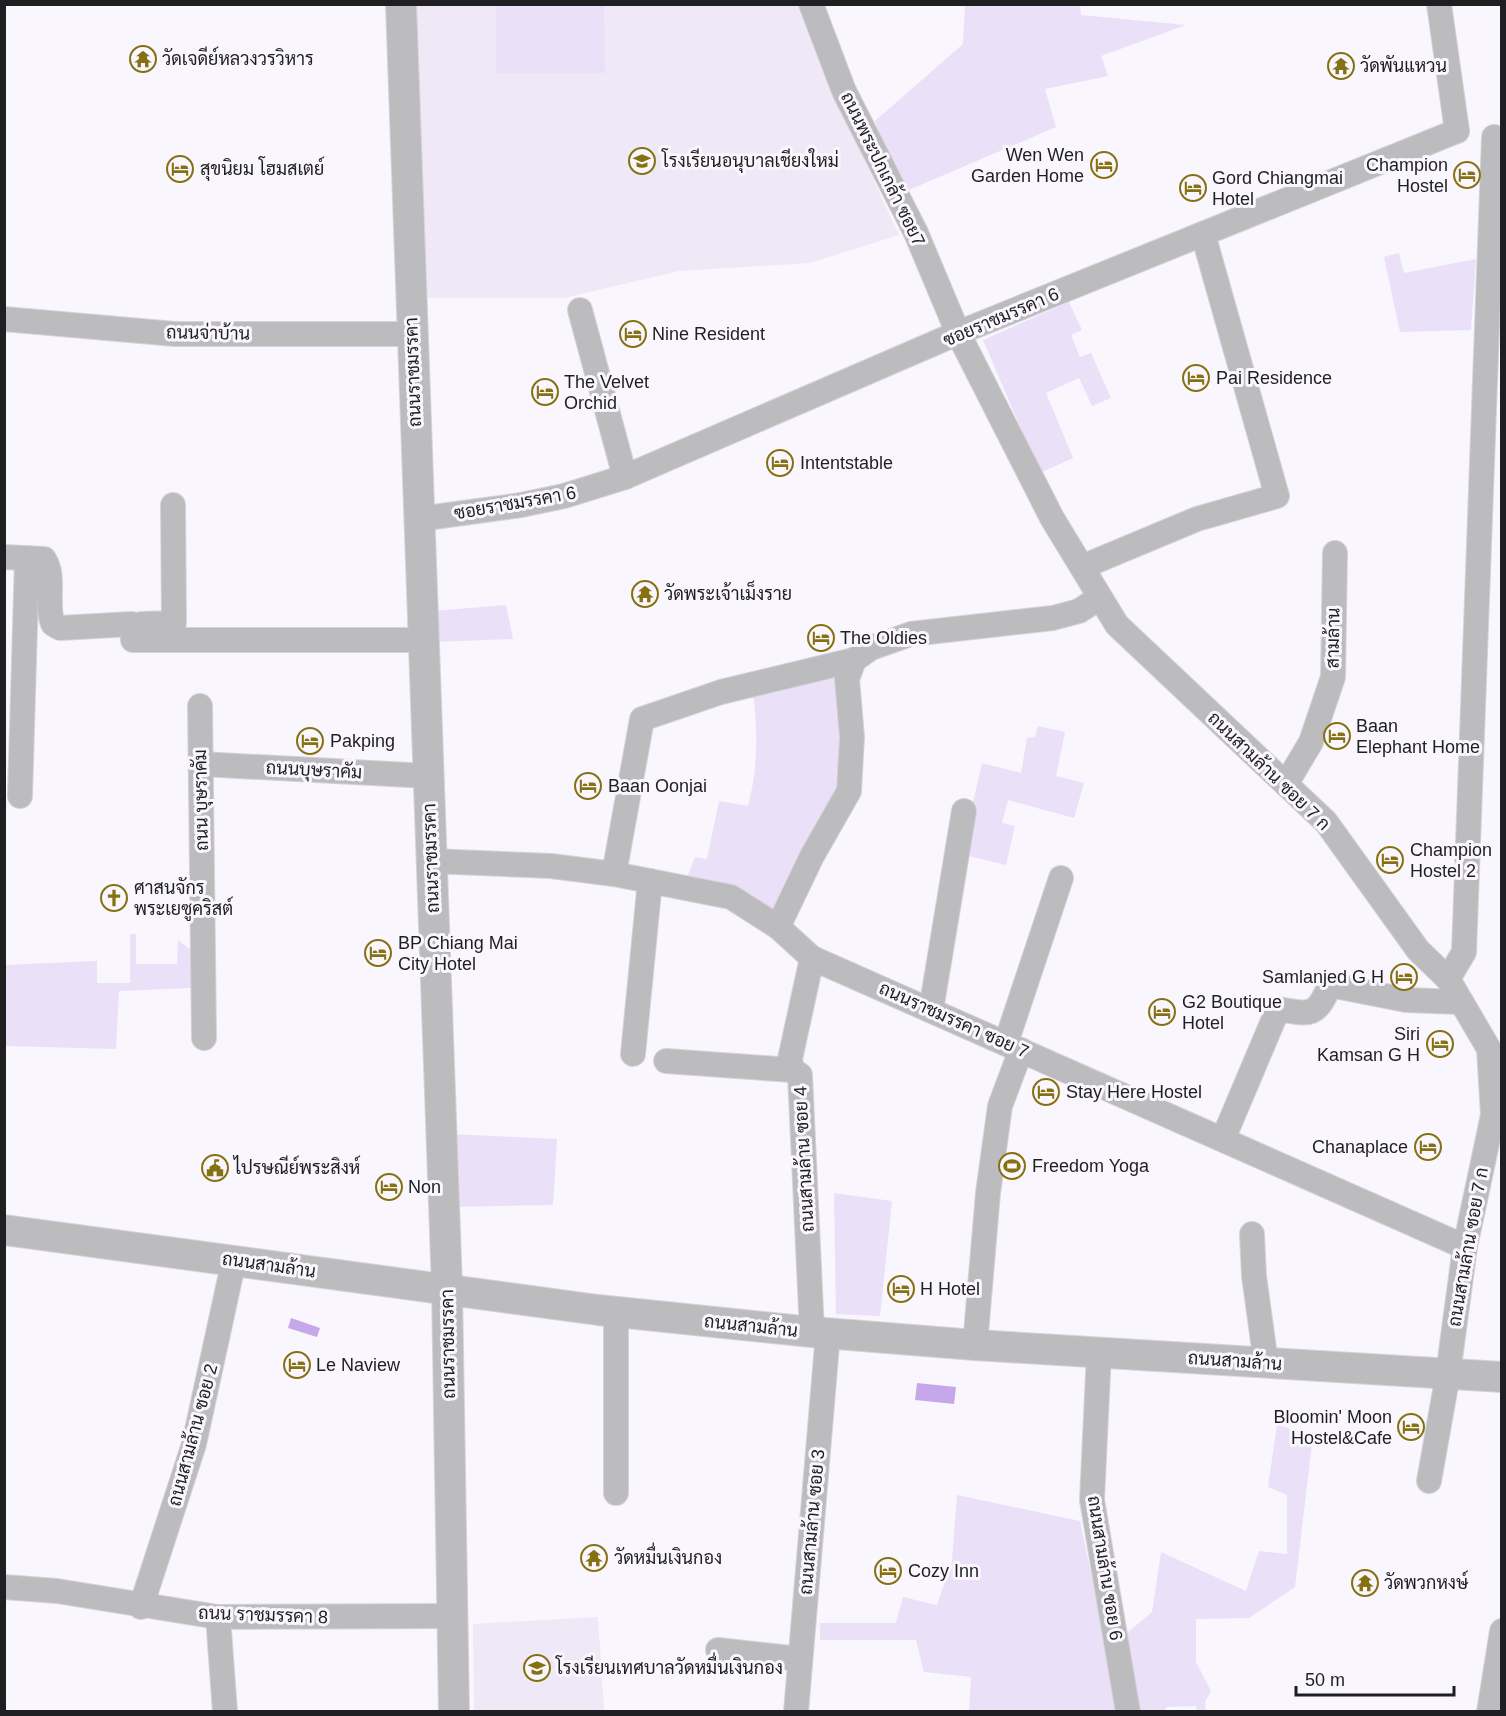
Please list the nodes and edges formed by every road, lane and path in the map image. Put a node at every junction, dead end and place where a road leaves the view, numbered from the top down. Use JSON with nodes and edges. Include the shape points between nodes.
{"nodes":[{"id":1,"x":401,"y":4,"type":"edge"},
{"id":2,"x":811,"y":4,"type":"edge"},
{"id":3,"x":1438,"y":4,"type":"edge"},
{"id":4,"x":1457,"y":131,"type":"junction"},
{"id":5,"x":1498,"y":137,"type":"edge"},
{"id":6,"x":1203,"y":234,"type":"junction"},
{"id":7,"x":580,"y":310,"type":"dead end"},
{"id":8,"x":4,"y":319,"type":"edge"},
{"id":9,"x":958,"y":333,"type":"junction"},
{"id":10,"x":412,"y":334,"type":"junction"},
{"id":11,"x":1493,"y":378,"type":"edge"},
{"id":12,"x":625,"y":477,"type":"junction"},
{"id":13,"x":173,"y":505,"type":"dead end"},
{"id":14,"x":419,"y":519,"type":"junction"},
{"id":15,"x":1335,"y":553,"type":"dead end"},
{"id":16,"x":16,"y":558,"type":"edge"},
{"id":17,"x":1082,"y":567,"type":"junction"},
{"id":18,"x":1099,"y":598,"type":"junction"},
{"id":19,"x":132,"y":624,"type":"junction"},
{"id":20,"x":423,"y":640,"type":"junction"},
{"id":21,"x":854,"y":660,"type":"junction"},
{"id":22,"x":200,"y":706,"type":"dead end"},
{"id":23,"x":201,"y":764,"type":"junction"},
{"id":24,"x":428,"y":776,"type":"junction"},
{"id":25,"x":1286,"y":784,"type":"junction"},
{"id":26,"x":20,"y":796,"type":"dead end"},
{"id":27,"x":964,"y":811,"type":"dead end"},
{"id":28,"x":431,"y":861,"type":"junction"},
{"id":29,"x":614,"y":874,"type":"junction"},
{"id":30,"x":1061,"y":878,"type":"dead end"},
{"id":31,"x":650,"y":881,"type":"junction"},
{"id":32,"x":778,"y":927,"type":"junction"},
{"id":33,"x":812,"y":958,"type":"junction"},
{"id":34,"x":1448,"y":979,"type":"junction"},
{"id":35,"x":1461,"y":1002,"type":"junction"},
{"id":36,"x":931,"y":1010,"type":"junction"},
{"id":37,"x":1477,"y":1026,"type":"junction"},
{"id":38,"x":1502,"y":1028,"type":"edge"},
{"id":39,"x":204,"y":1038,"type":"dead end"},
{"id":40,"x":1013,"y":1046,"type":"junction"},
{"id":41,"x":633,"y":1054,"type":"dead end"},
{"id":42,"x":666,"y":1061,"type":"dead end"},
{"id":43,"x":792,"y":1070,"type":"junction"},
{"id":44,"x":1223,"y":1139,"type":"junction"},
{"id":45,"x":4,"y":1230,"type":"edge"},
{"id":46,"x":1252,"y":1234,"type":"dead end"},
{"id":47,"x":1465,"y":1246,"type":"junction"},
{"id":48,"x":234,"y":1260,"type":"junction"},
{"id":49,"x":447,"y":1288,"type":"junction"},
{"id":50,"x":616,"y":1312,"type":"junction"},
{"id":51,"x":820,"y":1332,"type":"junction"},
{"id":52,"x":975,"y":1345,"type":"junction"},
{"id":53,"x":1099,"y":1352,"type":"junction"},
{"id":54,"x":1266,"y":1363,"type":"junction"},
{"id":55,"x":1448,"y":1374,"type":"junction"},
{"id":56,"x":1502,"y":1377,"type":"edge"},
{"id":57,"x":1429,"y":1481,"type":"dead end"},
{"id":58,"x":616,"y":1493,"type":"dead end"},
{"id":59,"x":4,"y":1587,"type":"edge"},
{"id":60,"x":141,"y":1607,"type":"junction"},
{"id":61,"x":452,"y":1616,"type":"junction"},
{"id":62,"x":218,"y":1617,"type":"junction"},
{"id":63,"x":1502,"y":1631,"type":"edge"},
{"id":64,"x":718,"y":1650,"type":"dead end"},
{"id":65,"x":800,"y":1659,"type":"junction"},
{"id":66,"x":225,"y":1712,"type":"edge"},
{"id":67,"x":454,"y":1712,"type":"edge"},
{"id":68,"x":796,"y":1712,"type":"edge"},
{"id":69,"x":1128,"y":1712,"type":"edge"},
{"id":70,"x":1489,"y":1712,"type":"edge"}],
"edges":[{"from":1,"to":10,"type":"street","name":"ถนนราชมรรคา"},
{"from":2,"to":9,"type":"street","name":"ถนนพระปกเกล้า ซอย7","via":[[844,91],[916,233]]},
{"from":3,"to":4,"type":"street"},
{"from":4,"to":5,"type":"street"},
{"from":4,"to":6,"type":"street","name":"ซอยราชมรรคา 6"},
{"from":5,"to":11,"type":"street"},
{"from":6,"to":9,"type":"street","name":"ซอยราชมรรคา 6"},
{"from":6,"to":17,"type":"street","via":[[1277,496],[1197,519]]},
{"from":7,"to":12,"type":"street"},
{"from":8,"to":10,"type":"street","name":"ถนนจ่าบ้าน","via":[[175,334]]},
{"from":9,"to":12,"type":"street","name":"ซอยราชมรรคา 6"},
{"from":9,"to":17,"type":"street","name":"ถนนสามล้าน ซอย 7 ก","via":[[1052,518]]},
{"from":10,"to":14,"type":"street","name":"ถนนราชมรรคา"},
{"from":11,"to":34,"type":"street","via":[[1464,952]]},
{"from":12,"to":14,"type":"street","name":"ซอยราชมรรคา 6","via":[[521,505]]},
{"from":13,"to":19,"type":"street","via":[[174,623]]},
{"from":14,"to":20,"type":"street","name":"ถนนราชมรรคา"},
{"from":15,"to":25,"type":"street","name":"สามล้าน","via":[[1333,677],[1311,742]]},
{"from":16,"to":19,"type":"street","via":[[44,558],[49,566],[50,615],[53,624],[60,628]]},
{"from":16,"to":26,"type":"street"},
{"from":17,"to":18,"type":"street","name":"ถนนสามล้าน ซอย 7 ก"},
{"from":18,"to":21,"type":"street","via":[[1079,611],[1053,618],[911,634],[871,648]]},
{"from":18,"to":25,"type":"street","name":"ถนนสามล้าน ซอย 7 ก","via":[[1117,625]]},
{"from":19,"to":20,"type":"street","via":[[133,640]]},
{"from":20,"to":24,"type":"street","name":"ถนนราชมรรคา"},
{"from":21,"to":29,"type":"street","via":[[721,692],[642,719]]},
{"from":21,"to":32,"type":"street","via":[[847,679],[852,737],[849,791]]},
{"from":22,"to":23,"type":"street","name":"ถนน บุษราคัม"},
{"from":23,"to":24,"type":"street","name":"ถนนบุษราคัม"},
{"from":23,"to":39,"type":"street","name":"ถนน บุษราคัม"},
{"from":24,"to":28,"type":"street","name":"ถนนราชมรรคา"},
{"from":25,"to":34,"type":"street","name":"ถนนสามล้าน ซอย 7 ก","via":[[1326,822],[1418,950]]},
{"from":27,"to":36,"type":"street"},
{"from":28,"to":29,"type":"street","name":"ถนนราชมรรคา ซอย 7","via":[[551,866]]},
{"from":28,"to":49,"type":"street","name":"ถนนราชมรรคา"},
{"from":29,"to":31,"type":"street","name":"ถนนราชมรรคา ซอย 7"},
{"from":30,"to":40,"type":"street"},
{"from":31,"to":32,"type":"street","name":"ถนนราชมรรคา ซอย 7","via":[[731,897]]},
{"from":31,"to":41,"type":"street"},
{"from":32,"to":33,"type":"street","name":"ถนนราชมรรคา ซอย 7"},
{"from":33,"to":36,"type":"street","name":"ถนนราชมรรคา ซอย 7"},
{"from":33,"to":43,"type":"street","name":"ถนนสามล้าน ซอย 4","via":[[790,1055]]},
{"from":34,"to":35,"type":"street","name":"ถนนสามล้าน ซอย 7 ก"},
{"from":35,"to":37,"type":"street","name":"ถนนสามล้าน ซอย 7 ก"},
{"from":35,"to":44,"type":"street","via":[[1406,1000],[1330,985],[1320,1007],[1308,1014],[1278,1009]]},
{"from":36,"to":40,"type":"street","name":"ถนนราชมรรคา ซอย 7"},
{"from":37,"to":38,"type":"street"},
{"from":37,"to":47,"type":"street","name":"ถนนสามล้าน ซอย 7 ก","via":[[1489,1049],[1493,1115]]},
{"from":40,"to":44,"type":"street","name":"ถนนราชมรรคา ซอย 7"},
{"from":40,"to":52,"type":"street","via":[[988,1193]]},
{"from":42,"to":43,"type":"street"},
{"from":43,"to":51,"type":"street","name":"ถนนสามล้าน ซอย 4","via":[[800,1075]]},
{"from":44,"to":47,"type":"street","name":"ถนนราชมรรคา ซอย 7"},
{"from":45,"to":48,"type":"street","name":"ถนนสามล้าน"},
{"from":46,"to":54,"type":"street"},
{"from":47,"to":55,"type":"street","name":"ถนนสามล้าน ซอย 7 ก"},
{"from":48,"to":49,"type":"street","name":"ถนนสามล้าน"},
{"from":48,"to":60,"type":"street","name":"ถนนสามล้าน ซอย 2","via":[[194,1444]]},
{"from":49,"to":50,"type":"street","name":"ถนนสามล้าน"},
{"from":49,"to":61,"type":"street","name":"ถนนราชมรรคา"},
{"from":50,"to":51,"type":"street","name":"ถนนสามล้าน"},
{"from":50,"to":58,"type":"street"},
{"from":51,"to":52,"type":"street","name":"ถนนสามล้าน"},
{"from":51,"to":65,"type":"street","name":"ถนนสามล้าน ซอย 3"},
{"from":52,"to":53,"type":"street","name":"ถนนสามล้าน"},
{"from":53,"to":54,"type":"street","name":"ถนนสามล้าน"},
{"from":53,"to":69,"type":"street","name":"ถนนสามล้าน ซอย 6","via":[[1092,1500]]},
{"from":54,"to":55,"type":"street","name":"ถนนสามล้าน"},
{"from":55,"to":56,"type":"street","name":"ถนนสามล้าน"},
{"from":55,"to":57,"type":"street","name":"ถนนสามล้าน ซอย 7 ก"},
{"from":59,"to":60,"type":"street","name":"ถนน ราชมรรคา 8"},
{"from":60,"to":62,"type":"street","name":"ถนน ราชมรรคา 8"},
{"from":61,"to":62,"type":"street","name":"ถนน ราชมรรคา 8"},
{"from":61,"to":67,"type":"street","name":"ถนนราชมรรคา"},
{"from":62,"to":66,"type":"street"},
{"from":63,"to":70,"type":"street"},
{"from":64,"to":65,"type":"street"},
{"from":65,"to":68,"type":"street","name":"ถนนสามล้าน ซอย 3"}]}
